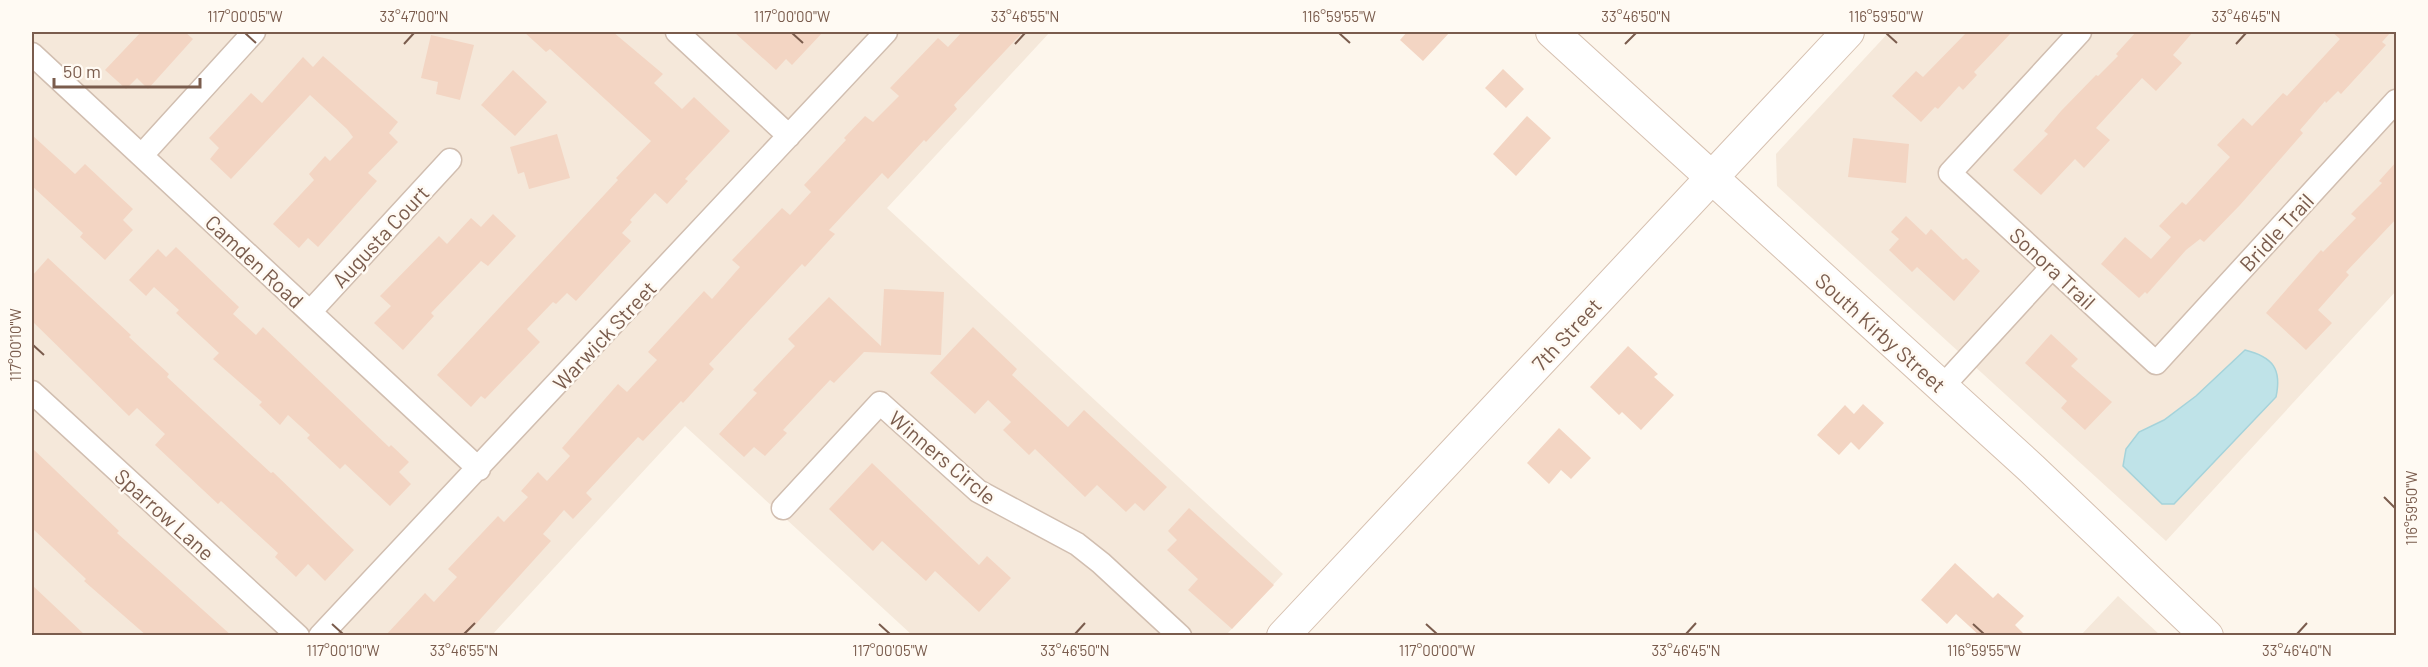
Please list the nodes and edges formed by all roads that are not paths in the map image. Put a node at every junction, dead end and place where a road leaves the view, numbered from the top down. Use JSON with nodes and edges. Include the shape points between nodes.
{"nodes":[{"id":1,"x":254,"y":32,"type":"edge"},
{"id":2,"x":677,"y":32,"type":"edge"},
{"id":3,"x":886,"y":32,"type":"edge"},
{"id":4,"x":1552,"y":32,"type":"edge"},
{"id":5,"x":1848,"y":32,"type":"edge"},
{"id":6,"x":2080,"y":32,"type":"edge"},
{"id":7,"x":32,"y":54,"type":"edge"},
{"id":8,"x":2397,"y":101,"type":"edge"},
{"id":9,"x":789,"y":136,"type":"junction"},
{"id":10,"x":142,"y":155,"type":"junction"},
{"id":11,"x":450,"y":160,"type":"dead end"},
{"id":12,"x":1712,"y":179,"type":"junction"},
{"id":13,"x":2052,"y":267,"type":"junction"},
{"id":14,"x":310,"y":312,"type":"junction"},
{"id":15,"x":2156,"y":363,"type":"joint"},
{"id":16,"x":1942,"y":387,"type":"junction"},
{"id":17,"x":32,"y":392,"type":"edge"},
{"id":18,"x":478,"y":469,"type":"junction"},
{"id":19,"x":783,"y":508,"type":"dead end"},
{"id":20,"x":298,"y":636,"type":"edge"},
{"id":21,"x":320,"y":636,"type":"edge"},
{"id":22,"x":1180,"y":636,"type":"edge"},
{"id":23,"x":1282,"y":636,"type":"edge"},
{"id":24,"x":2207,"y":636,"type":"edge"}],
"edges":[{"from":1,"to":10,"type":"street"},
{"from":2,"to":9,"type":"street"},
{"from":3,"to":9,"type":"street","name":"Warwick Street"},
{"from":4,"to":12,"type":"street","name":"South Kirby Street"},
{"from":5,"to":12,"type":"street","name":"7th Street"},
{"from":6,"to":13,"type":"street","name":"Sonora Trail","via":[[1950,173]]},
{"from":7,"to":10,"type":"street","name":"Camden Road"},
{"from":8,"to":15,"type":"street","name":"Bridle Trail"},
{"from":9,"to":18,"type":"street","name":"Warwick Street"},
{"from":10,"to":14,"type":"street","name":"Camden Road"},
{"from":11,"to":14,"type":"street","name":"Augusta Court"},
{"from":12,"to":16,"type":"street","name":"South Kirby Street"},
{"from":12,"to":23,"type":"street","name":"7th Street"},
{"from":13,"to":15,"type":"street","name":"Sonora Trail"},
{"from":13,"to":16,"type":"street"},
{"from":14,"to":18,"type":"street","name":"Camden Road"},
{"from":16,"to":24,"type":"street","name":"South Kirby Street"},
{"from":17,"to":20,"type":"street","name":"Sparrow Lane"},
{"from":18,"to":21,"type":"street","name":"Warwick Street"},
{"from":19,"to":22,"type":"street","name":"Winners Circle","via":[[880,403],[978,492],[1077,544]]}]}
